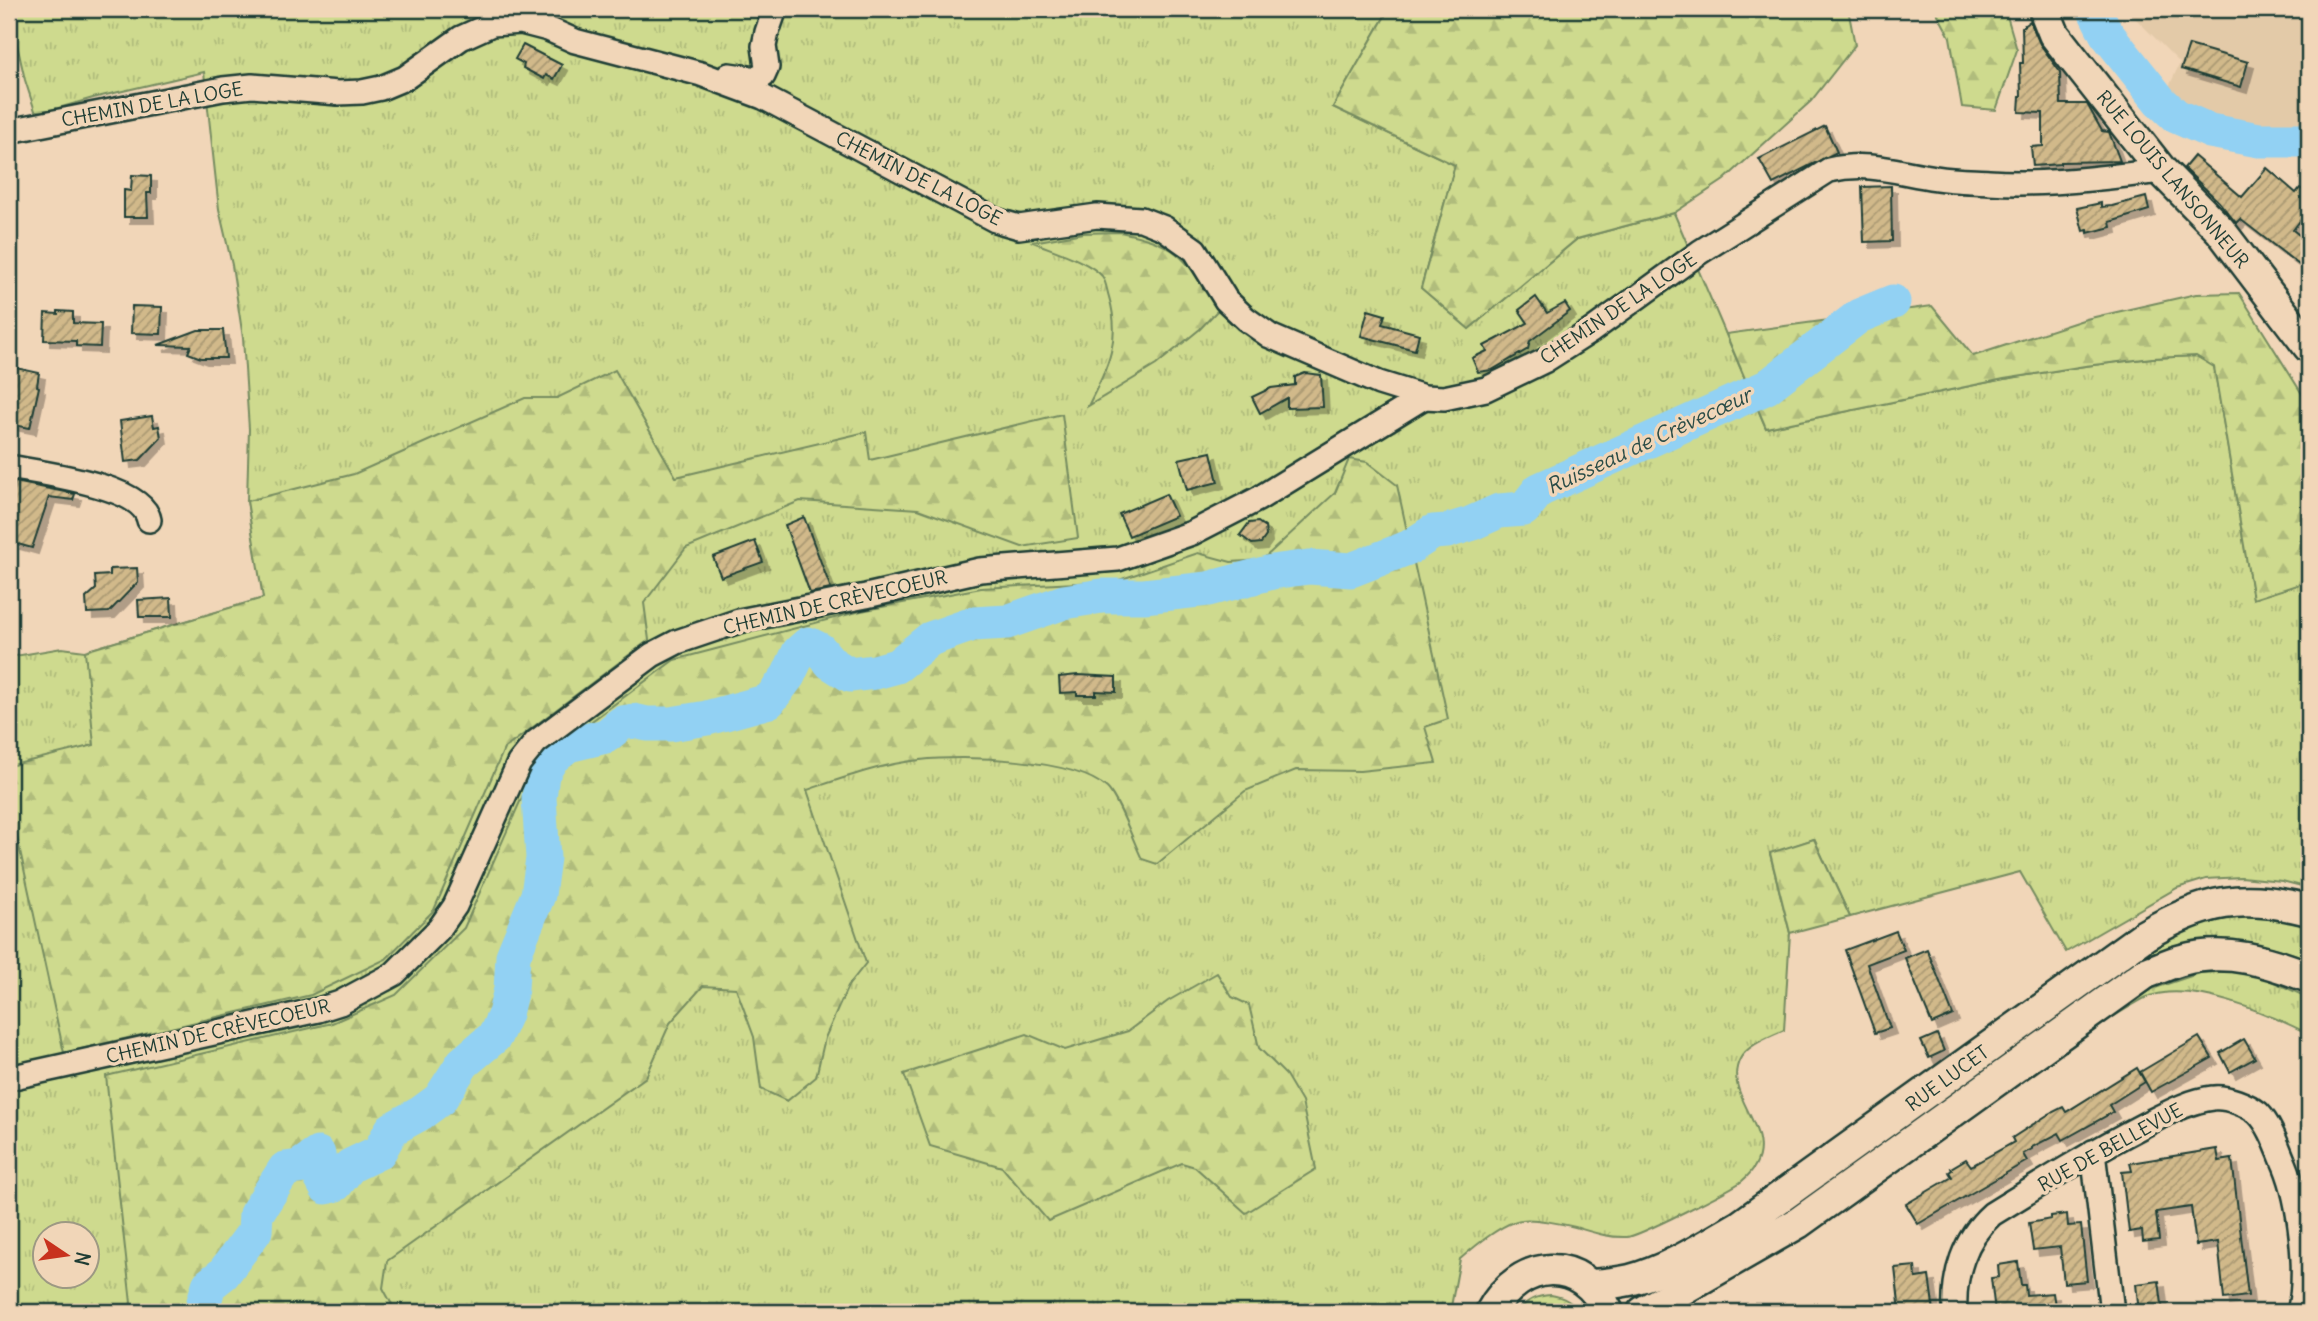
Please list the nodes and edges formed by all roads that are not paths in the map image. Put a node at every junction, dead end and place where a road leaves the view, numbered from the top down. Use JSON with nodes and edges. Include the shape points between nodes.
{"nodes":[{"id":1,"x":775,"y":9,"type":"edge"},
{"id":2,"x":2044,"y":9,"type":"edge"},
{"id":3,"x":701,"y":74,"type":"junction"},
{"id":4,"x":9,"y":131,"type":"edge"},
{"id":5,"x":2162,"y":171,"type":"junction"},
{"id":6,"x":2309,"y":347,"type":"edge"},
{"id":7,"x":1424,"y":397,"type":"junction"},
{"id":8,"x":9,"y":467,"type":"edge"},
{"id":9,"x":149,"y":520,"type":"dead end"},
{"id":10,"x":2309,"y":910,"type":"edge"},
{"id":11,"x":2309,"y":977,"type":"edge"},
{"id":12,"x":9,"y":1078,"type":"edge"},
{"id":13,"x":2093,"y":1152,"type":"junction"},
{"id":14,"x":1591,"y":1285,"type":"junction"},
{"id":15,"x":1491,"y":1312,"type":"edge"},
{"id":16,"x":1608,"y":1312,"type":"edge"},
{"id":17,"x":1643,"y":1312,"type":"edge"},
{"id":18,"x":1955,"y":1312,"type":"edge"},
{"id":19,"x":2112,"y":1312,"type":"edge"},
{"id":20,"x":2299,"y":1312,"type":"edge"}],
"edges":[{"from":1,"to":3,"type":"street","via":[[764,47],[767,67],[763,76]]},
{"from":2,"to":5,"type":"main road","name":"RUE LOUIS LANSONNEUR","via":[[2054,34]]},
{"from":3,"to":4,"type":"street","name":"CHEMIN DE LA LOGE","via":[[575,41],[531,23],[506,21],[461,38],[405,78],[362,92],[252,86],[223,89]]},
{"from":3,"to":7,"type":"street","name":"CHEMIN DE LA LOGE","via":[[763,97],[995,220],[1019,228],[1097,216],[1141,219],[1164,228],[1195,250],[1226,300],[1270,336],[1379,383]]},
{"from":5,"to":6,"type":"main road","name":"RUE LOUIS LANSONNEUR","via":[[2220,230]]},
{"from":5,"to":7,"type":"street","name":"CHEMIN DE LA LOGE","via":[[1993,183],[1850,165],[1829,170],[1700,252],[1544,361],[1486,389],[1444,398]]},
{"from":7,"to":12,"type":"street","name":"CHEMIN DE CRÈVECOEUR","via":[[1258,499],[1192,533],[1118,559],[980,570],[739,621],[677,642],[652,655],[526,752],[448,918],[394,974],[318,1010]]},
{"from":8,"to":9,"type":"street","via":[[114,491],[141,506]]},
{"from":10,"to":14,"type":"main road","name":"RUE LUCET","via":[[2259,900],[2236,901],[2177,916],[1740,1226],[1631,1280]]},
{"from":11,"to":17,"type":"main road","name":"RUE LUCET","via":[[2274,963],[2213,955],[2146,973],[1798,1223]]},
{"from":13,"to":18,"type":"street","name":"RUE DE BELLEVUE","via":[[1982,1223],[1959,1265]]},
{"from":13,"to":19,"type":"street"},
{"from":13,"to":20,"type":"street","name":"RUE DE BELLEVUE","via":[[2186,1104],[2216,1097],[2258,1114],[2290,1176],[2302,1276]]},
{"from":14,"to":15,"type":"main road","via":[[1554,1270],[1533,1272],[1515,1281]]},
{"from":14,"to":16,"type":"main road"}]}
